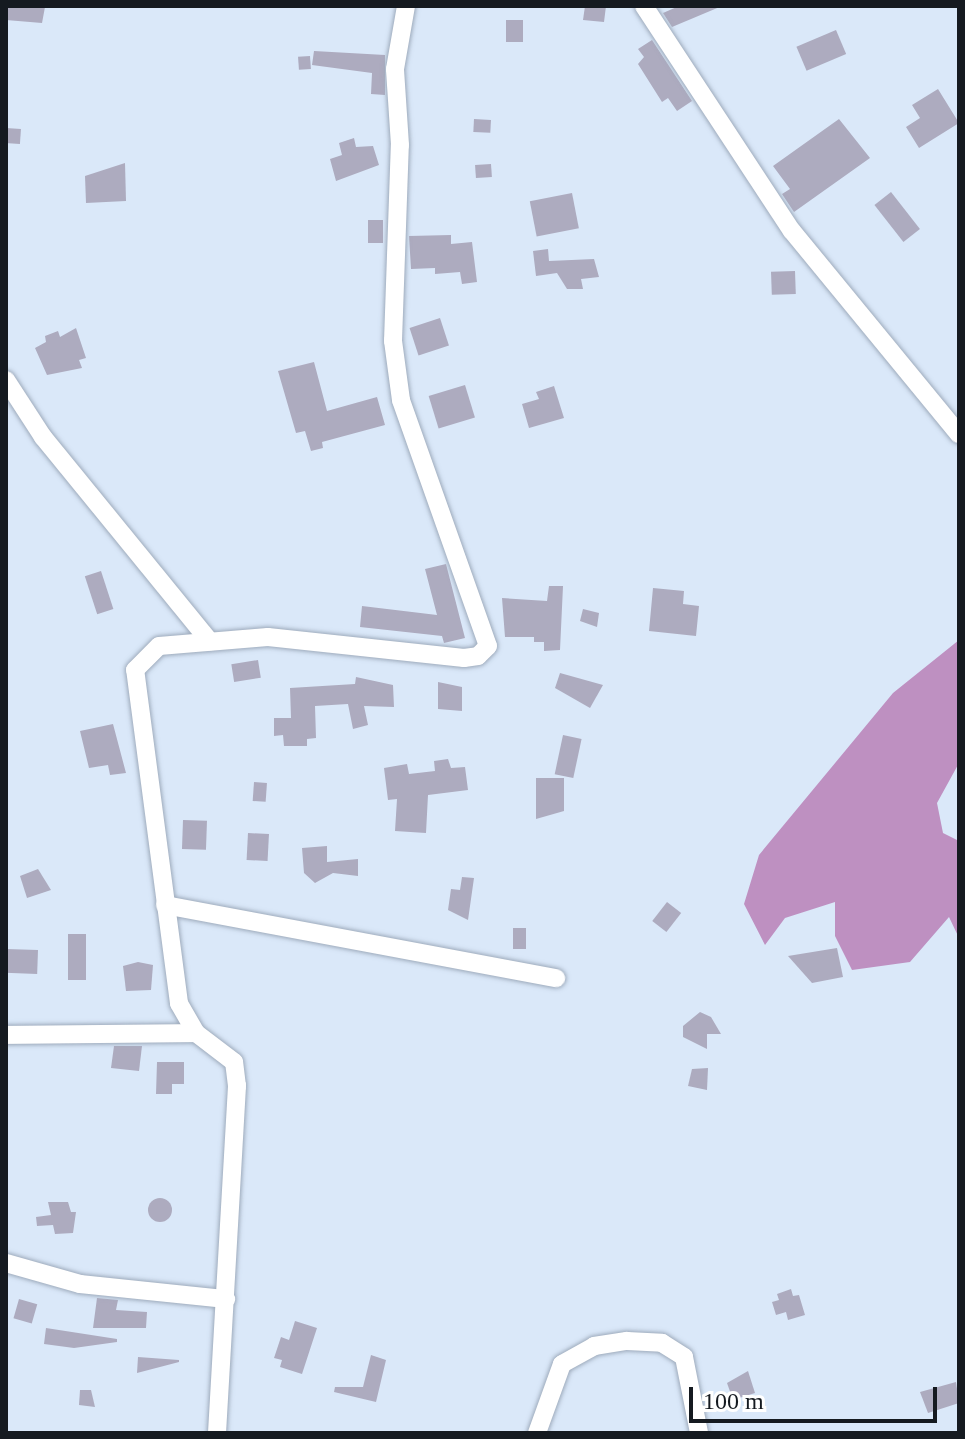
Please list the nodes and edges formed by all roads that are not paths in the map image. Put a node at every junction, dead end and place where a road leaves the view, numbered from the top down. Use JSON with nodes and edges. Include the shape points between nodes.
{"nodes":[{"id":1,"x":406,"y":6,"type":"edge"},
{"id":2,"x":644,"y":6,"type":"edge"},
{"id":3,"x":6,"y":380,"type":"edge"},
{"id":4,"x":959,"y":434,"type":"edge"},
{"id":5,"x":210,"y":642,"type":"junction"},
{"id":6,"x":165,"y":905,"type":"junction"},
{"id":7,"x":556,"y":978,"type":"dead end"},
{"id":8,"x":196,"y":1033,"type":"junction"},
{"id":9,"x":6,"y":1035,"type":"edge"},
{"id":10,"x":6,"y":1263,"type":"edge"},
{"id":11,"x":226,"y":1299,"type":"junction"},
{"id":12,"x":217,"y":1433,"type":"edge"},
{"id":13,"x":537,"y":1433,"type":"edge"},
{"id":14,"x":699,"y":1433,"type":"edge"}],
"edges":[{"from":1,"to":5,"type":"street","via":[[395,69],[400,145],[393,341],[401,400],[488,646],[478,656],[464,658],[268,637]]},
{"from":2,"to":4,"type":"street","via":[[792,231]]},
{"from":3,"to":5,"type":"street","via":[[43,437]]},
{"from":5,"to":6,"type":"street","via":[[159,646],[135,670]]},
{"from":6,"to":7,"type":"street"},
{"from":6,"to":8,"type":"street","via":[[179,1003]]},
{"from":8,"to":9,"type":"street"},
{"from":8,"to":11,"type":"street","via":[[234,1062],[237,1086]]},
{"from":10,"to":11,"type":"street","via":[[80,1284]]},
{"from":11,"to":12,"type":"street"},
{"from":13,"to":14,"type":"street","via":[[562,1364],[594,1346],[627,1341],[662,1343],[684,1357]]}]}
